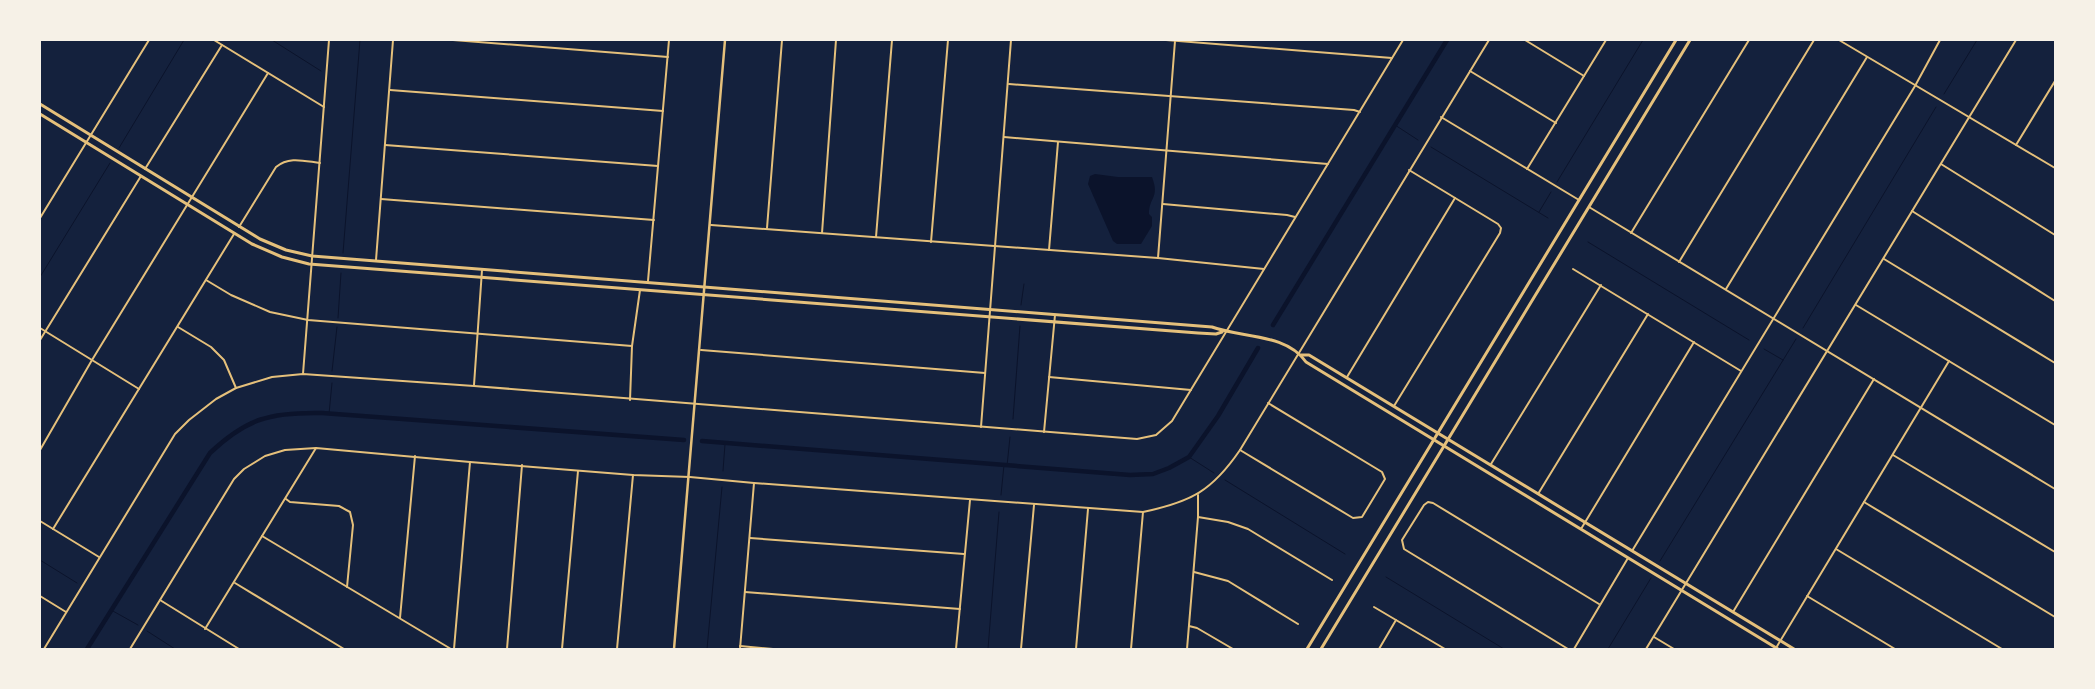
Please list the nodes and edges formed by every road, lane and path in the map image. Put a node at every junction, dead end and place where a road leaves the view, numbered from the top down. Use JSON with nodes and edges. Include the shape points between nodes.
{"nodes":[{"id":1,"x":149,"y":40,"type":"edge"},
{"id":2,"x":214,"y":40,"type":"edge"},
{"id":3,"x":329,"y":40,"type":"edge"},
{"id":4,"x":394,"y":40,"type":"edge"},
{"id":5,"x":453,"y":40,"type":"edge"},
{"id":6,"x":669,"y":40,"type":"edge"},
{"id":7,"x":725,"y":40,"type":"edge"},
{"id":8,"x":782,"y":40,"type":"edge"},
{"id":9,"x":836,"y":40,"type":"edge"},
{"id":10,"x":892,"y":40,"type":"edge"},
{"id":11,"x":948,"y":40,"type":"edge"},
{"id":12,"x":1011,"y":40,"type":"edge"},
{"id":13,"x":1166,"y":40,"type":"edge"},
{"id":14,"x":1175,"y":40,"type":"edge"},
{"id":15,"x":1232,"y":40,"type":"edge"},
{"id":16,"x":1403,"y":40,"type":"edge"},
{"id":17,"x":1488,"y":40,"type":"edge"},
{"id":18,"x":1525,"y":40,"type":"edge"},
{"id":19,"x":1606,"y":40,"type":"edge"},
{"id":20,"x":1676,"y":40,"type":"edge"},
{"id":21,"x":1690,"y":40,"type":"edge"},
{"id":22,"x":1748,"y":40,"type":"edge"},
{"id":23,"x":1814,"y":40,"type":"edge"},
{"id":24,"x":1839,"y":40,"type":"edge"},
{"id":25,"x":1940,"y":40,"type":"edge"},
{"id":26,"x":2016,"y":40,"type":"edge"},
{"id":27,"x":1231,"y":44,"type":"junction"},
{"id":28,"x":222,"y":45,"type":"junction"},
{"id":29,"x":668,"y":57,"type":"junction"},
{"id":30,"x":1867,"y":57,"type":"junction"},
{"id":31,"x":1392,"y":58,"type":"junction"},
{"id":32,"x":1470,"y":71,"type":"junction"},
{"id":33,"x":268,"y":73,"type":"junction"},
{"id":34,"x":1584,"y":76,"type":"junction"},
{"id":35,"x":2055,"y":82,"type":"edge"},
{"id":36,"x":1008,"y":84,"type":"junction"},
{"id":37,"x":1915,"y":86,"type":"junction"},
{"id":38,"x":390,"y":90,"type":"junction"},
{"id":39,"x":1171,"y":95,"type":"junction"},
{"id":40,"x":40,"y":104,"type":"edge"},
{"id":41,"x":324,"y":107,"type":"junction"},
{"id":42,"x":663,"y":111,"type":"junction"},
{"id":43,"x":1360,"y":112,"type":"junction"},
{"id":44,"x":40,"y":114,"type":"edge"},
{"id":45,"x":1442,"y":117,"type":"junction"},
{"id":46,"x":1968,"y":117,"type":"junction"},
{"id":47,"x":1556,"y":122,"type":"junction"},
{"id":48,"x":91,"y":136,"type":"junction"},
{"id":49,"x":1004,"y":137,"type":"junction"},
{"id":50,"x":1058,"y":142,"type":"junction"},
{"id":51,"x":87,"y":143,"type":"junction"},
{"id":52,"x":385,"y":145,"type":"junction"},
{"id":53,"x":2016,"y":145,"type":"junction"},
{"id":54,"x":1168,"y":150,"type":"junction"},
{"id":55,"x":320,"y":163,"type":"junction"},
{"id":56,"x":1328,"y":164,"type":"junction"},
{"id":57,"x":1941,"y":164,"type":"junction"},
{"id":58,"x":658,"y":166,"type":"junction"},
{"id":59,"x":2055,"y":168,"type":"edge"},
{"id":60,"x":145,"y":169,"type":"junction"},
{"id":61,"x":1527,"y":169,"type":"junction"},
{"id":62,"x":1409,"y":170,"type":"junction"},
{"id":63,"x":141,"y":176,"type":"junction"},
{"id":64,"x":192,"y":198,"type":"junction"},
{"id":65,"x":1455,"y":198,"type":"junction"},
{"id":66,"x":381,"y":199,"type":"junction"},
{"id":67,"x":1579,"y":200,"type":"junction"},
{"id":68,"x":1163,"y":204,"type":"junction"},
{"id":69,"x":187,"y":205,"type":"junction"},
{"id":70,"x":1589,"y":207,"type":"junction"},
{"id":71,"x":1912,"y":210,"type":"junction"},
{"id":72,"x":1295,"y":217,"type":"junction"},
{"id":73,"x":40,"y":218,"type":"edge"},
{"id":74,"x":654,"y":220,"type":"junction"},
{"id":75,"x":711,"y":225,"type":"junction"},
{"id":76,"x":238,"y":227,"type":"junction"},
{"id":77,"x":767,"y":228,"type":"junction"},
{"id":78,"x":822,"y":233,"type":"junction"},
{"id":79,"x":1631,"y":233,"type":"junction"},
{"id":80,"x":234,"y":234,"type":"junction"},
{"id":81,"x":2055,"y":235,"type":"edge"},
{"id":82,"x":876,"y":237,"type":"junction"},
{"id":83,"x":931,"y":242,"type":"junction"},
{"id":84,"x":995,"y":247,"type":"junction"},
{"id":85,"x":1049,"y":250,"type":"junction"},
{"id":86,"x":312,"y":256,"type":"junction"},
{"id":87,"x":1158,"y":258,"type":"junction"},
{"id":88,"x":1884,"y":258,"type":"junction"},
{"id":89,"x":376,"y":262,"type":"junction"},
{"id":90,"x":1679,"y":262,"type":"junction"},
{"id":91,"x":311,"y":264,"type":"junction"},
{"id":92,"x":403,"y":264,"type":"junction"},
{"id":93,"x":1573,"y":268,"type":"dead end"},
{"id":94,"x":1264,"y":269,"type":"junction"},
{"id":95,"x":482,"y":270,"type":"junction"},
{"id":96,"x":402,"y":272,"type":"junction"},
{"id":97,"x":481,"y":279,"type":"junction"},
{"id":98,"x":206,"y":280,"type":"junction"},
{"id":99,"x":648,"y":284,"type":"junction"},
{"id":100,"x":1600,"y":285,"type":"junction"},
{"id":101,"x":705,"y":288,"type":"junction"},
{"id":102,"x":1726,"y":289,"type":"junction"},
{"id":103,"x":640,"y":290,"type":"junction"},
{"id":104,"x":705,"y":296,"type":"junction"},
{"id":105,"x":2055,"y":301,"type":"edge"},
{"id":106,"x":1856,"y":305,"type":"junction"},
{"id":107,"x":990,"y":308,"type":"junction"},
{"id":108,"x":1648,"y":314,"type":"junction"},
{"id":109,"x":1055,"y":315,"type":"junction"},
{"id":110,"x":990,"y":318,"type":"junction"},
{"id":111,"x":1773,"y":318,"type":"junction"},
{"id":112,"x":308,"y":320,"type":"junction"},
{"id":113,"x":1054,"y":323,"type":"junction"},
{"id":114,"x":178,"y":327,"type":"junction"},
{"id":115,"x":40,"y":328,"type":"edge"},
{"id":116,"x":46,"y":331,"type":"junction"},
{"id":117,"x":1225,"y":332,"type":"junction"},
{"id":118,"x":478,"y":334,"type":"junction"},
{"id":119,"x":40,"y":340,"type":"edge"},
{"id":120,"x":1694,"y":342,"type":"junction"},
{"id":121,"x":632,"y":346,"type":"junction"},
{"id":122,"x":701,"y":350,"type":"junction"},
{"id":123,"x":1828,"y":352,"type":"junction"},
{"id":124,"x":1299,"y":354,"type":"junction"},
{"id":125,"x":92,"y":360,"type":"junction"},
{"id":126,"x":1949,"y":362,"type":"junction"},
{"id":127,"x":2055,"y":363,"type":"edge"},
{"id":128,"x":1741,"y":371,"type":"junction"},
{"id":129,"x":985,"y":373,"type":"junction"},
{"id":130,"x":303,"y":374,"type":"junction"},
{"id":131,"x":1049,"y":377,"type":"junction"},
{"id":132,"x":1347,"y":377,"type":"junction"},
{"id":133,"x":1874,"y":379,"type":"junction"},
{"id":134,"x":474,"y":386,"type":"junction"},
{"id":135,"x":236,"y":388,"type":"junction"},
{"id":136,"x":138,"y":389,"type":"junction"},
{"id":137,"x":1191,"y":390,"type":"junction"},
{"id":138,"x":630,"y":400,"type":"junction"},
{"id":139,"x":1268,"y":402,"type":"junction"},
{"id":140,"x":696,"y":404,"type":"junction"},
{"id":141,"x":1394,"y":406,"type":"junction"},
{"id":142,"x":1921,"y":408,"type":"junction"},
{"id":143,"x":2055,"y":424,"type":"edge"},
{"id":144,"x":981,"y":427,"type":"junction"},
{"id":145,"x":1044,"y":432,"type":"junction"},
{"id":146,"x":1438,"y":432,"type":"junction"},
{"id":147,"x":1448,"y":438,"type":"junction"},
{"id":148,"x":1434,"y":440,"type":"junction"},
{"id":149,"x":1444,"y":446,"type":"junction"},
{"id":150,"x":316,"y":448,"type":"junction"},
{"id":151,"x":40,"y":450,"type":"edge"},
{"id":152,"x":1240,"y":450,"type":"junction"},
{"id":153,"x":1893,"y":455,"type":"junction"},
{"id":154,"x":415,"y":456,"type":"junction"},
{"id":155,"x":470,"y":462,"type":"junction"},
{"id":156,"x":1491,"y":464,"type":"junction"},
{"id":157,"x":522,"y":465,"type":"junction"},
{"id":158,"x":578,"y":470,"type":"junction"},
{"id":159,"x":633,"y":475,"type":"junction"},
{"id":160,"x":690,"y":477,"type":"junction"},
{"id":161,"x":754,"y":483,"type":"junction"},
{"id":162,"x":2055,"y":489,"type":"edge"},
{"id":163,"x":1538,"y":494,"type":"junction"},
{"id":164,"x":1198,"y":495,"type":"junction"},
{"id":165,"x":285,"y":499,"type":"junction"},
{"id":166,"x":970,"y":500,"type":"junction"},
{"id":167,"x":1864,"y":502,"type":"junction"},
{"id":168,"x":1034,"y":505,"type":"junction"},
{"id":169,"x":1088,"y":509,"type":"junction"},
{"id":170,"x":1143,"y":512,"type":"junction"},
{"id":171,"x":1198,"y":517,"type":"junction"},
{"id":172,"x":40,"y":521,"type":"edge"},
{"id":173,"x":1585,"y":522,"type":"junction"},
{"id":174,"x":53,"y":529,"type":"junction"},
{"id":175,"x":1581,"y":529,"type":"junction"},
{"id":176,"x":262,"y":536,"type":"junction"},
{"id":177,"x":750,"y":538,"type":"junction"},
{"id":178,"x":1836,"y":549,"type":"junction"},
{"id":179,"x":1632,"y":551,"type":"junction"},
{"id":180,"x":2055,"y":552,"type":"edge"},
{"id":181,"x":964,"y":554,"type":"junction"},
{"id":182,"x":99,"y":557,"type":"junction"},
{"id":183,"x":1628,"y":558,"type":"junction"},
{"id":184,"x":1194,"y":572,"type":"junction"},
{"id":185,"x":1332,"y":580,"type":"dead end"},
{"id":186,"x":234,"y":582,"type":"junction"},
{"id":187,"x":1687,"y":583,"type":"junction"},
{"id":188,"x":347,"y":587,"type":"junction"},
{"id":189,"x":1682,"y":591,"type":"junction"},
{"id":190,"x":745,"y":592,"type":"junction"},
{"id":191,"x":40,"y":596,"type":"edge"},
{"id":192,"x":1807,"y":596,"type":"junction"},
{"id":193,"x":160,"y":599,"type":"junction"},
{"id":194,"x":1599,"y":604,"type":"junction"},
{"id":195,"x":1374,"y":607,"type":"dead end"},
{"id":196,"x":960,"y":609,"type":"junction"},
{"id":197,"x":66,"y":612,"type":"junction"},
{"id":198,"x":1733,"y":612,"type":"junction"},
{"id":199,"x":2055,"y":617,"type":"edge"},
{"id":200,"x":400,"y":618,"type":"junction"},
{"id":201,"x":1396,"y":620,"type":"junction"},
{"id":202,"x":1298,"y":624,"type":"dead end"},
{"id":203,"x":1189,"y":626,"type":"junction"},
{"id":204,"x":206,"y":629,"type":"junction"},
{"id":205,"x":1654,"y":637,"type":"junction"},
{"id":206,"x":1780,"y":641,"type":"junction"},
{"id":207,"x":740,"y":648,"type":"edge"},
{"id":208,"x":1777,"y":648,"type":"edge"},
{"id":209,"x":44,"y":649,"type":"edge"},
{"id":210,"x":130,"y":649,"type":"edge"},
{"id":211,"x":239,"y":649,"type":"edge"},
{"id":212,"x":344,"y":649,"type":"edge"},
{"id":213,"x":452,"y":649,"type":"edge"},
{"id":214,"x":507,"y":649,"type":"edge"},
{"id":215,"x":562,"y":649,"type":"edge"},
{"id":216,"x":617,"y":649,"type":"edge"},
{"id":217,"x":674,"y":649,"type":"edge"},
{"id":218,"x":773,"y":649,"type":"edge"},
{"id":219,"x":956,"y":649,"type":"edge"},
{"id":220,"x":1021,"y":649,"type":"edge"},
{"id":221,"x":1076,"y":649,"type":"edge"},
{"id":222,"x":1131,"y":649,"type":"edge"},
{"id":223,"x":1187,"y":649,"type":"edge"},
{"id":224,"x":1233,"y":649,"type":"edge"},
{"id":225,"x":1307,"y":649,"type":"edge"},
{"id":226,"x":1321,"y":649,"type":"edge"},
{"id":227,"x":1378,"y":649,"type":"edge"},
{"id":228,"x":1445,"y":649,"type":"edge"},
{"id":229,"x":1568,"y":649,"type":"edge"},
{"id":230,"x":1574,"y":649,"type":"edge"},
{"id":231,"x":1646,"y":649,"type":"edge"},
{"id":232,"x":1674,"y":649,"type":"edge"},
{"id":233,"x":1794,"y":649,"type":"edge"},
{"id":234,"x":1895,"y":649,"type":"edge"},
{"id":235,"x":2002,"y":649,"type":"edge"}],
"edges":[{"from":1,"to":48,"type":"street"},
{"from":2,"to":28,"type":"street"},
{"from":3,"to":41,"type":"street"},
{"from":4,"to":38,"type":"street"},
{"from":5,"to":29,"type":"street"},
{"from":6,"to":29,"type":"street"},
{"from":7,"to":75,"type":"street"},
{"from":8,"to":77,"type":"street"},
{"from":9,"to":78,"type":"street"},
{"from":10,"to":82,"type":"street"},
{"from":11,"to":83,"type":"street"},
{"from":12,"to":36,"type":"street"},
{"from":13,"to":14,"type":"street"},
{"from":14,"to":27,"type":"street"},
{"from":14,"to":39,"type":"street"},
{"from":15,"to":27,"type":"street"},
{"from":16,"to":31,"type":"street"},
{"from":17,"to":32,"type":"street"},
{"from":18,"to":34,"type":"street"},
{"from":19,"to":34,"type":"street"},
{"from":20,"to":67,"type":"main road"},
{"from":21,"to":70,"type":"main road"},
{"from":22,"to":79,"type":"street"},
{"from":23,"to":90,"type":"street"},
{"from":24,"to":30,"type":"street"},
{"from":25,"to":37,"type":"street"},
{"from":26,"to":46,"type":"street"},
{"from":27,"to":31,"type":"street"},
{"from":28,"to":33,"type":"street"},
{"from":28,"to":60,"type":"street"},
{"from":29,"to":42,"type":"street"},
{"from":30,"to":37,"type":"street"},
{"from":30,"to":102,"type":"street"},
{"from":31,"to":43,"type":"street"},
{"from":32,"to":45,"type":"street"},
{"from":32,"to":47,"type":"street"},
{"from":33,"to":41,"type":"street"},
{"from":33,"to":64,"type":"street"},
{"from":34,"to":47,"type":"street"},
{"from":35,"to":53,"type":"street"},
{"from":36,"to":39,"type":"street"},
{"from":36,"to":49,"type":"street"},
{"from":37,"to":46,"type":"street"},
{"from":37,"to":111,"type":"street"},
{"from":38,"to":42,"type":"street"},
{"from":38,"to":52,"type":"street"},
{"from":39,"to":43,"type":"street"},
{"from":39,"to":54,"type":"street"},
{"from":40,"to":48,"type":"main road"},
{"from":41,"to":55,"type":"street"},
{"from":42,"to":58,"type":"street"},
{"from":43,"to":56,"type":"street"},
{"from":44,"to":51,"type":"main road"},
{"from":45,"to":61,"type":"street"},
{"from":45,"to":62,"type":"street"},
{"from":46,"to":53,"type":"street"},
{"from":46,"to":57,"type":"street"},
{"from":47,"to":61,"type":"street"},
{"from":48,"to":51,"type":"street"},
{"from":48,"to":60,"type":"main road"},
{"from":49,"to":50,"type":"street"},
{"from":49,"to":84,"type":"street"},
{"from":50,"to":54,"type":"street"},
{"from":50,"to":85,"type":"street"},
{"from":51,"to":63,"type":"main road"},
{"from":51,"to":73,"type":"street"},
{"from":52,"to":58,"type":"street"},
{"from":52,"to":66,"type":"street"},
{"from":53,"to":59,"type":"street"},
{"from":54,"to":56,"type":"street"},
{"from":54,"to":68,"type":"street"},
{"from":55,"to":76,"type":"street","via":[[292,159],[282,162]]},
{"from":55,"to":86,"type":"street"},
{"from":56,"to":72,"type":"street"},
{"from":57,"to":71,"type":"street"},
{"from":57,"to":81,"type":"street"},
{"from":58,"to":74,"type":"street"},
{"from":60,"to":64,"type":"main road"},
{"from":61,"to":67,"type":"street"},
{"from":62,"to":65,"type":"street"},
{"from":62,"to":124,"type":"street"},
{"from":63,"to":69,"type":"main road"},
{"from":63,"to":116,"type":"street"},
{"from":64,"to":69,"type":"street"},
{"from":64,"to":76,"type":"main road"},
{"from":65,"to":132,"type":"street"},
{"from":65,"to":141,"type":"street","via":[[1498,224],[1500,234]]},
{"from":66,"to":74,"type":"street"},
{"from":66,"to":89,"type":"street"},
{"from":67,"to":146,"type":"main road"},
{"from":68,"to":72,"type":"street"},
{"from":68,"to":87,"type":"street"},
{"from":69,"to":80,"type":"main road"},
{"from":69,"to":125,"type":"street"},
{"from":70,"to":79,"type":"street"},
{"from":70,"to":147,"type":"main road"},
{"from":71,"to":88,"type":"street"},
{"from":71,"to":105,"type":"street"},
{"from":72,"to":94,"type":"street"},
{"from":74,"to":99,"type":"street"},
{"from":75,"to":77,"type":"street"},
{"from":75,"to":101,"type":"street"},
{"from":76,"to":86,"type":"main road","via":[[272,244]]},
{"from":77,"to":78,"type":"street"},
{"from":78,"to":82,"type":"street"},
{"from":79,"to":90,"type":"street"},
{"from":80,"to":91,"type":"main road","via":[[268,251]]},
{"from":80,"to":98,"type":"street"},
{"from":82,"to":83,"type":"street"},
{"from":83,"to":84,"type":"street"},
{"from":84,"to":85,"type":"street"},
{"from":84,"to":107,"type":"street"},
{"from":85,"to":87,"type":"street"},
{"from":86,"to":89,"type":"main road"},
{"from":86,"to":91,"type":"street"},
{"from":87,"to":94,"type":"street"},
{"from":88,"to":106,"type":"street"},
{"from":88,"to":127,"type":"street"},
{"from":89,"to":92,"type":"main road"},
{"from":90,"to":102,"type":"street"},
{"from":91,"to":96,"type":"main road"},
{"from":91,"to":112,"type":"street"},
{"from":92,"to":95,"type":"main road"},
{"from":92,"to":96,"type":"main road"},
{"from":93,"to":100,"type":"street"},
{"from":94,"to":117,"type":"street"},
{"from":95,"to":97,"type":"street"},
{"from":95,"to":99,"type":"main road"},
{"from":96,"to":97,"type":"main road"},
{"from":97,"to":103,"type":"main road"},
{"from":97,"to":118,"type":"street"},
{"from":98,"to":112,"type":"street","via":[[264,309]]},
{"from":98,"to":114,"type":"street"},
{"from":99,"to":101,"type":"main road"},
{"from":100,"to":108,"type":"street"},
{"from":100,"to":156,"type":"street"},
{"from":101,"to":104,"type":"street"},
{"from":101,"to":107,"type":"main road"},
{"from":102,"to":111,"type":"street"},
{"from":103,"to":104,"type":"main road"},
{"from":103,"to":121,"type":"street"},
{"from":104,"to":110,"type":"main road"},
{"from":104,"to":122,"type":"street"},
{"from":106,"to":123,"type":"street"},
{"from":106,"to":126,"type":"street"},
{"from":107,"to":109,"type":"main road"},
{"from":107,"to":110,"type":"street"},
{"from":108,"to":120,"type":"street"},
{"from":108,"to":163,"type":"street"},
{"from":109,"to":113,"type":"street"},
{"from":109,"to":117,"type":"main road","via":[[1212,327]]},
{"from":110,"to":113,"type":"main road"},
{"from":110,"to":129,"type":"street"},
{"from":111,"to":123,"type":"street"},
{"from":111,"to":128,"type":"street"},
{"from":112,"to":118,"type":"street"},
{"from":112,"to":130,"type":"street"},
{"from":113,"to":117,"type":"main road"},
{"from":113,"to":131,"type":"street"},
{"from":114,"to":135,"type":"street","via":[[211,347],[224,360]]},
{"from":114,"to":136,"type":"street"},
{"from":115,"to":116,"type":"street"},
{"from":116,"to":119,"type":"street"},
{"from":116,"to":125,"type":"street"},
{"from":117,"to":124,"type":"main road","via":[[1275,341]]},
{"from":117,"to":137,"type":"street"},
{"from":118,"to":121,"type":"street"},
{"from":118,"to":134,"type":"street"},
{"from":120,"to":128,"type":"street"},
{"from":120,"to":173,"type":"street"},
{"from":121,"to":138,"type":"street"},
{"from":122,"to":129,"type":"street"},
{"from":122,"to":140,"type":"street"},
{"from":123,"to":133,"type":"street"},
{"from":123,"to":187,"type":"street"},
{"from":124,"to":132,"type":"main road","via":[[1309,354]]},
{"from":124,"to":139,"type":"street"},
{"from":124,"to":148,"type":"main road","via":[[1306,362]]},
{"from":125,"to":136,"type":"street"},
{"from":125,"to":151,"type":"street"},
{"from":126,"to":142,"type":"street"},
{"from":126,"to":143,"type":"street"},
{"from":128,"to":179,"type":"street"},
{"from":129,"to":144,"type":"street"},
{"from":130,"to":134,"type":"street"},
{"from":130,"to":135,"type":"street","via":[[272,377]]},
{"from":131,"to":137,"type":"street"},
{"from":131,"to":145,"type":"street"},
{"from":132,"to":141,"type":"main road"},
{"from":133,"to":142,"type":"street"},
{"from":133,"to":198,"type":"street"},
{"from":134,"to":138,"type":"street"},
{"from":135,"to":182,"type":"street","via":[[216,399],[175,434]]},
{"from":136,"to":174,"type":"street"},
{"from":137,"to":145,"type":"street","via":[[1164,430],[1147,438]]},
{"from":138,"to":140,"type":"street"},
{"from":139,"to":152,"type":"street"},
{"from":139,"to":152,"type":"street","via":[[1382,472],[1385,479],[1362,517],[1357,519]]},
{"from":140,"to":144,"type":"street"},
{"from":140,"to":160,"type":"street"},
{"from":141,"to":146,"type":"main road"},
{"from":142,"to":153,"type":"street"},
{"from":142,"to":162,"type":"street"},
{"from":144,"to":145,"type":"street"},
{"from":146,"to":147,"type":"main road"},
{"from":146,"to":148,"type":"main road"},
{"from":147,"to":149,"type":"main road"},
{"from":147,"to":156,"type":"main road"},
{"from":148,"to":149,"type":"main road"},
{"from":148,"to":225,"type":"main road"},
{"from":149,"to":175,"type":"main road"},
{"from":149,"to":226,"type":"main road"},
{"from":150,"to":154,"type":"street"},
{"from":150,"to":165,"type":"street"},
{"from":150,"to":193,"type":"street","via":[[276,452],[244,470],[226,490]]},
{"from":152,"to":164,"type":"street","via":[[1218,479]]},
{"from":153,"to":167,"type":"street"},
{"from":153,"to":180,"type":"street"},
{"from":154,"to":155,"type":"street"},
{"from":154,"to":200,"type":"street"},
{"from":155,"to":157,"type":"street"},
{"from":155,"to":213,"type":"street"},
{"from":156,"to":163,"type":"main road"},
{"from":157,"to":158,"type":"street"},
{"from":157,"to":214,"type":"street"},
{"from":158,"to":159,"type":"street"},
{"from":158,"to":215,"type":"street"},
{"from":159,"to":160,"type":"street"},
{"from":159,"to":216,"type":"street"},
{"from":160,"to":161,"type":"street"},
{"from":160,"to":217,"type":"street"},
{"from":161,"to":166,"type":"street"},
{"from":161,"to":177,"type":"street"},
{"from":163,"to":173,"type":"main road"},
{"from":164,"to":170,"type":"street","via":[[1170,507]]},
{"from":164,"to":171,"type":"street"},
{"from":165,"to":176,"type":"street"},
{"from":165,"to":188,"type":"street","via":[[339,506],[352,515]]},
{"from":166,"to":168,"type":"street"},
{"from":166,"to":181,"type":"street"},
{"from":167,"to":178,"type":"street"},
{"from":167,"to":199,"type":"street"},
{"from":168,"to":169,"type":"street"},
{"from":168,"to":220,"type":"street"},
{"from":169,"to":170,"type":"street"},
{"from":169,"to":221,"type":"street"},
{"from":170,"to":222,"type":"street"},
{"from":171,"to":184,"type":"street"},
{"from":171,"to":185,"type":"street","via":[[1248,529]]},
{"from":172,"to":174,"type":"street"},
{"from":173,"to":175,"type":"street"},
{"from":173,"to":179,"type":"main road"},
{"from":174,"to":182,"type":"street"},
{"from":175,"to":183,"type":"main road"},
{"from":176,"to":186,"type":"street"},
{"from":176,"to":188,"type":"street"},
{"from":177,"to":181,"type":"street"},
{"from":177,"to":190,"type":"street"},
{"from":178,"to":192,"type":"street"},
{"from":178,"to":235,"type":"street"},
{"from":179,"to":187,"type":"main road"},
{"from":181,"to":196,"type":"street"},
{"from":182,"to":197,"type":"street"},
{"from":183,"to":189,"type":"main road"},
{"from":183,"to":194,"type":"street"},
{"from":184,"to":202,"type":"street","via":[[1228,581]]},
{"from":184,"to":203,"type":"street"},
{"from":186,"to":204,"type":"street"},
{"from":186,"to":212,"type":"street"},
{"from":187,"to":189,"type":"street"},
{"from":187,"to":198,"type":"main road"},
{"from":188,"to":200,"type":"street"},
{"from":189,"to":205,"type":"street"},
{"from":189,"to":208,"type":"main road"},
{"from":190,"to":196,"type":"street"},
{"from":190,"to":207,"type":"street"},
{"from":191,"to":197,"type":"street"},
{"from":192,"to":206,"type":"street"},
{"from":192,"to":234,"type":"street"},
{"from":193,"to":204,"type":"street"},
{"from":193,"to":210,"type":"street"},
{"from":194,"to":229,"type":"street","via":[[1430,502],[1424,504],[1402,540],[1404,549]]},
{"from":194,"to":230,"type":"street"},
{"from":195,"to":201,"type":"street"},
{"from":196,"to":219,"type":"street"},
{"from":197,"to":209,"type":"street"},
{"from":198,"to":206,"type":"main road"},
{"from":200,"to":213,"type":"street"},
{"from":201,"to":227,"type":"street"},
{"from":201,"to":228,"type":"street"},
{"from":203,"to":223,"type":"street"},
{"from":203,"to":224,"type":"street"},
{"from":204,"to":211,"type":"street"},
{"from":205,"to":231,"type":"street"},
{"from":205,"to":232,"type":"street"},
{"from":206,"to":208,"type":"street"},
{"from":206,"to":233,"type":"main road"},
{"from":207,"to":218,"type":"street"}]}
